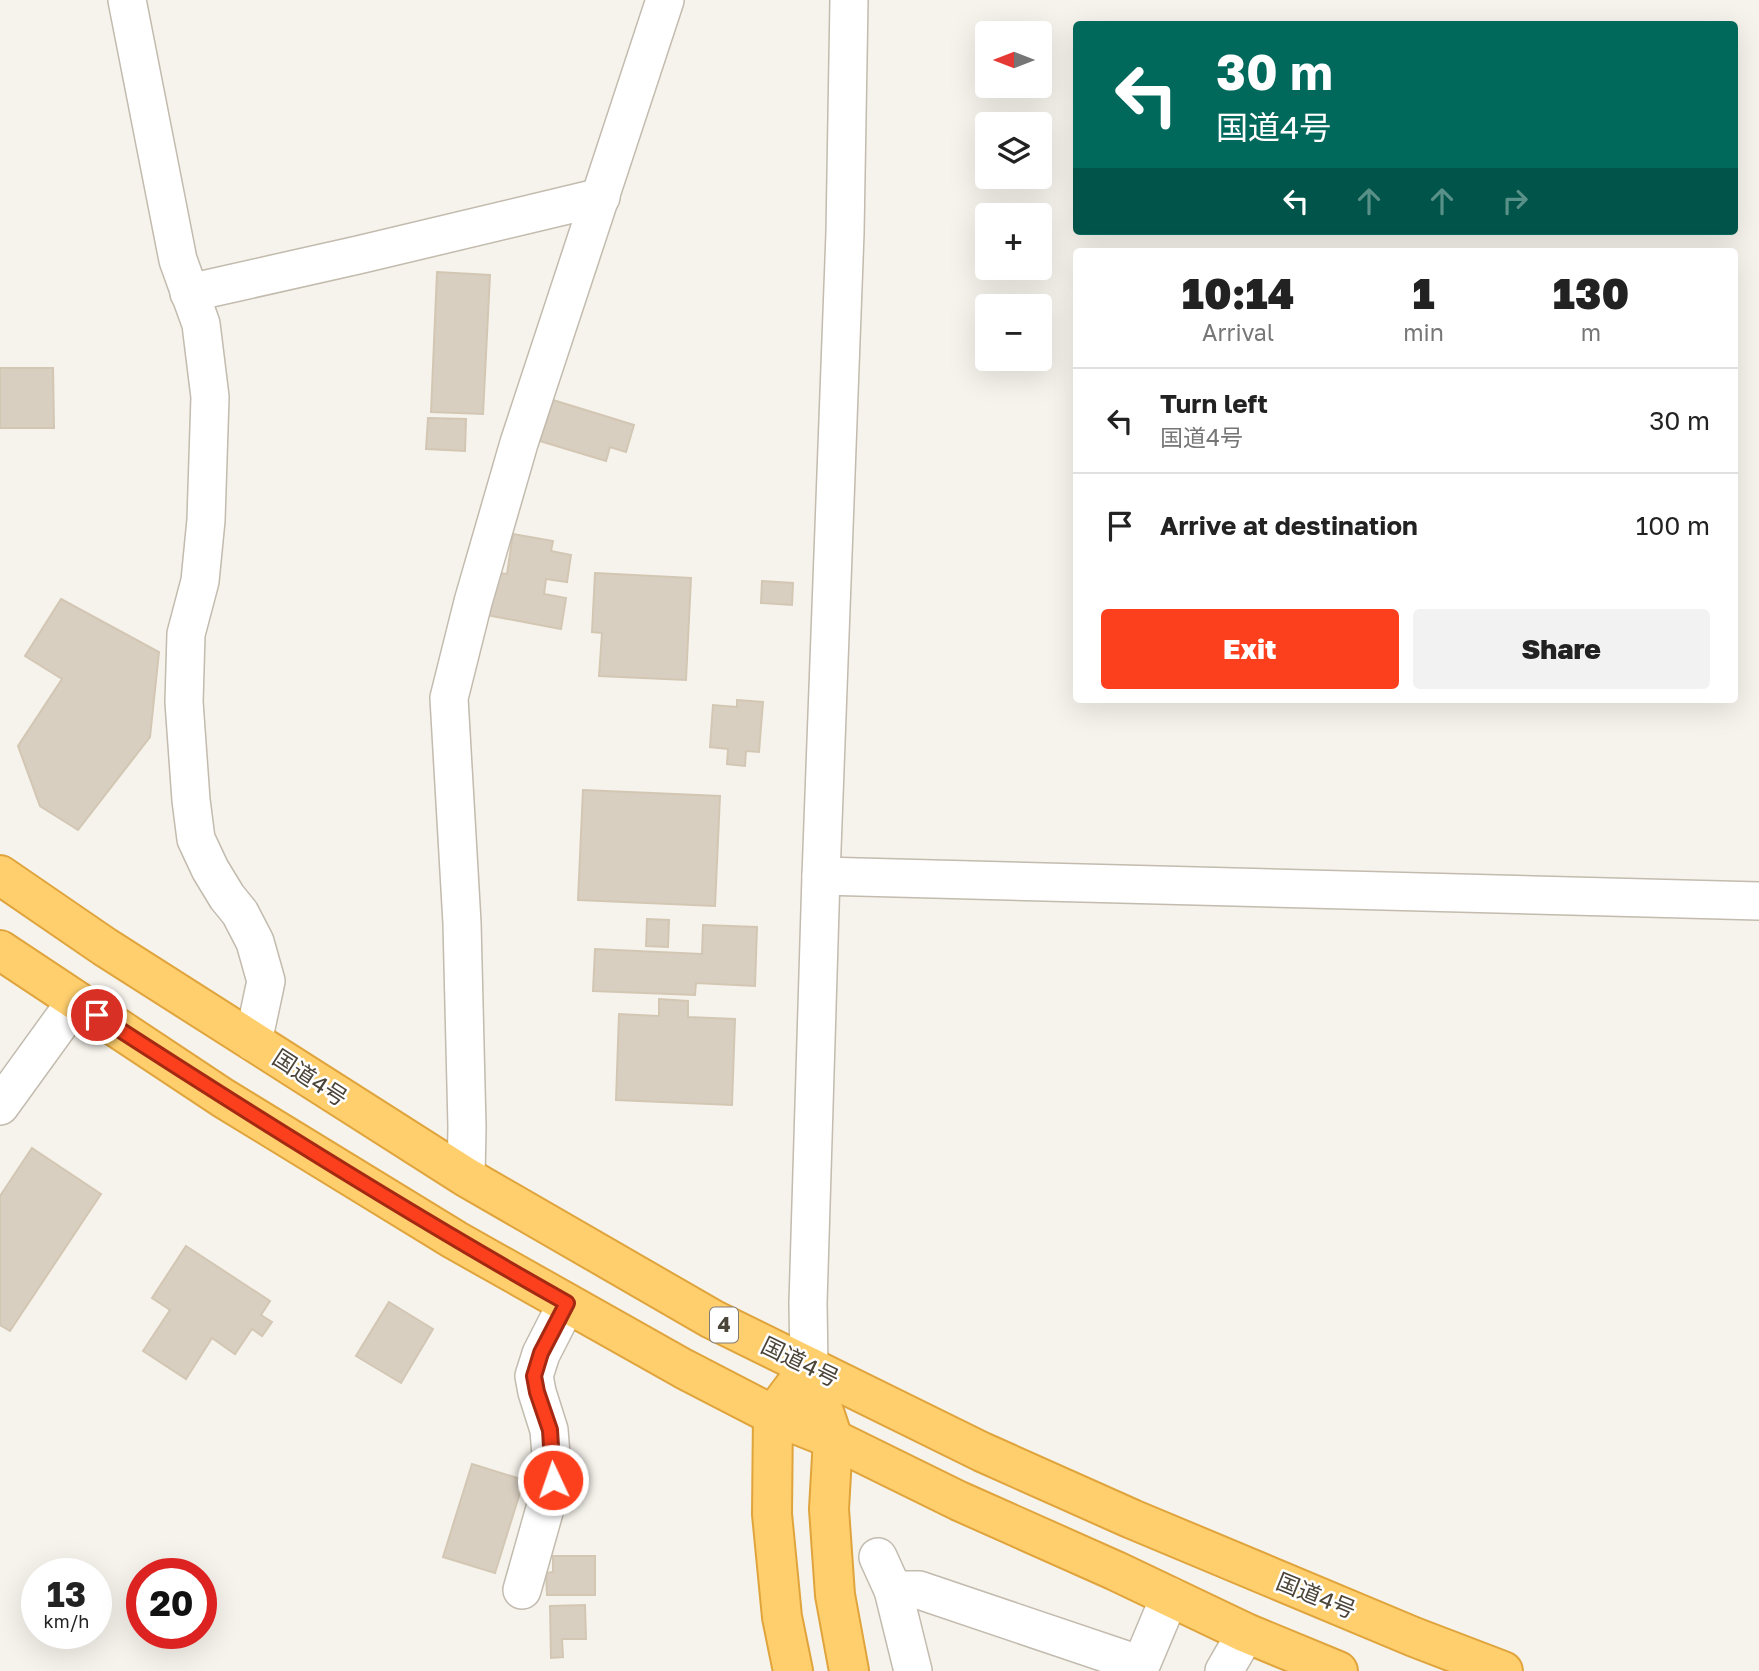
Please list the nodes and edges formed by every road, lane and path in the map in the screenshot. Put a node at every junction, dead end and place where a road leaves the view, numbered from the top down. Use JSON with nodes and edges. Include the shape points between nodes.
{"nodes":[{"id":1,"x":127,"y":0,"type":"edge"},
{"id":2,"x":665,"y":0,"type":"edge"},
{"id":3,"x":849,"y":0,"type":"edge"},
{"id":4,"x":601,"y":197,"type":"junction"},
{"id":5,"x":189,"y":293,"type":"junction"},
{"id":6,"x":0,"y":876,"type":"edge"},
{"id":7,"x":821,"y":876,"type":"junction"},
{"id":8,"x":1759,"y":901,"type":"edge"},
{"id":9,"x":0,"y":950,"type":"edge"},
{"id":10,"x":76,"y":1001,"type":"junction"},
{"id":11,"x":253,"y":1042,"type":"junction"},
{"id":12,"x":0,"y":1107,"type":"edge"},
{"id":13,"x":466,"y":1177,"type":"junction"},
{"id":14,"x":567,"y":1303,"type":"junction"},
{"id":15,"x":809,"y":1367,"type":"junction"},
{"id":16,"x":773,"y":1415,"type":"junction"},
{"id":17,"x":833,"y":1439,"type":"junction"},
{"id":18,"x":878,"y":1557,"type":"dead end"},
{"id":19,"x":522,"y":1590,"type":"dead end"},
{"id":20,"x":893,"y":1590,"type":"junction"},
{"id":21,"x":1170,"y":1596,"type":"junction"},
{"id":22,"x":1246,"y":1633,"type":"junction"},
{"id":23,"x":793,"y":1671,"type":"edge"},
{"id":24,"x":849,"y":1671,"type":"edge"},
{"id":25,"x":914,"y":1671,"type":"edge"},
{"id":26,"x":1224,"y":1671,"type":"edge"},
{"id":27,"x":1338,"y":1671,"type":"edge"},
{"id":28,"x":1503,"y":1671,"type":"edge"}],
"edges":[{"from":1,"to":5,"type":"street","via":[[178,260]]},
{"from":2,"to":4,"type":"street"},
{"from":3,"to":7,"type":"street"},
{"from":4,"to":5,"type":"street"},
{"from":4,"to":13,"type":"street","via":[[519,443],[449,698],[462,923]]},
{"from":5,"to":11,"type":"street","via":[[201,324],[210,397],[204,544],[186,634],[184,702],[191,800],[196,839],[255,942],[266,981]]},
{"from":6,"to":11,"type":"highway","name":"国道4号","number":"4"},
{"from":7,"to":8,"type":"street"},
{"from":7,"to":15,"type":"street"},
{"from":9,"to":10,"type":"highway"},
{"from":10,"to":12,"type":"street"},
{"from":10,"to":14,"type":"highway","via":[[246,1112]]},
{"from":11,"to":13,"type":"highway","name":"国道4号","number":"4"},
{"from":13,"to":15,"type":"highway","name":"国道4号","number":"4","via":[[712,1320]]},
{"from":14,"to":16,"type":"highway"},
{"from":14,"to":19,"type":"street","via":[[534,1376],[550,1430],[553,1480]]},
{"from":15,"to":16,"type":"highway"},
{"from":15,"to":17,"type":"highway"},
{"from":15,"to":28,"type":"highway","name":"国道4号","number":"4","via":[[1132,1519]]},
{"from":16,"to":17,"type":"highway"},
{"from":16,"to":23,"type":"highway","via":[[772,1514],[782,1617]]},
{"from":17,"to":21,"type":"highway"},
{"from":17,"to":24,"type":"highway","via":[[828,1509],[835,1595]]},
{"from":18,"to":20,"type":"street"},
{"from":20,"to":21,"type":"street","via":[[919,1590],[1142,1665]]},
{"from":20,"to":25,"type":"street"},
{"from":21,"to":22,"type":"highway"},
{"from":22,"to":26,"type":"street"},
{"from":22,"to":27,"type":"highway"}]}
